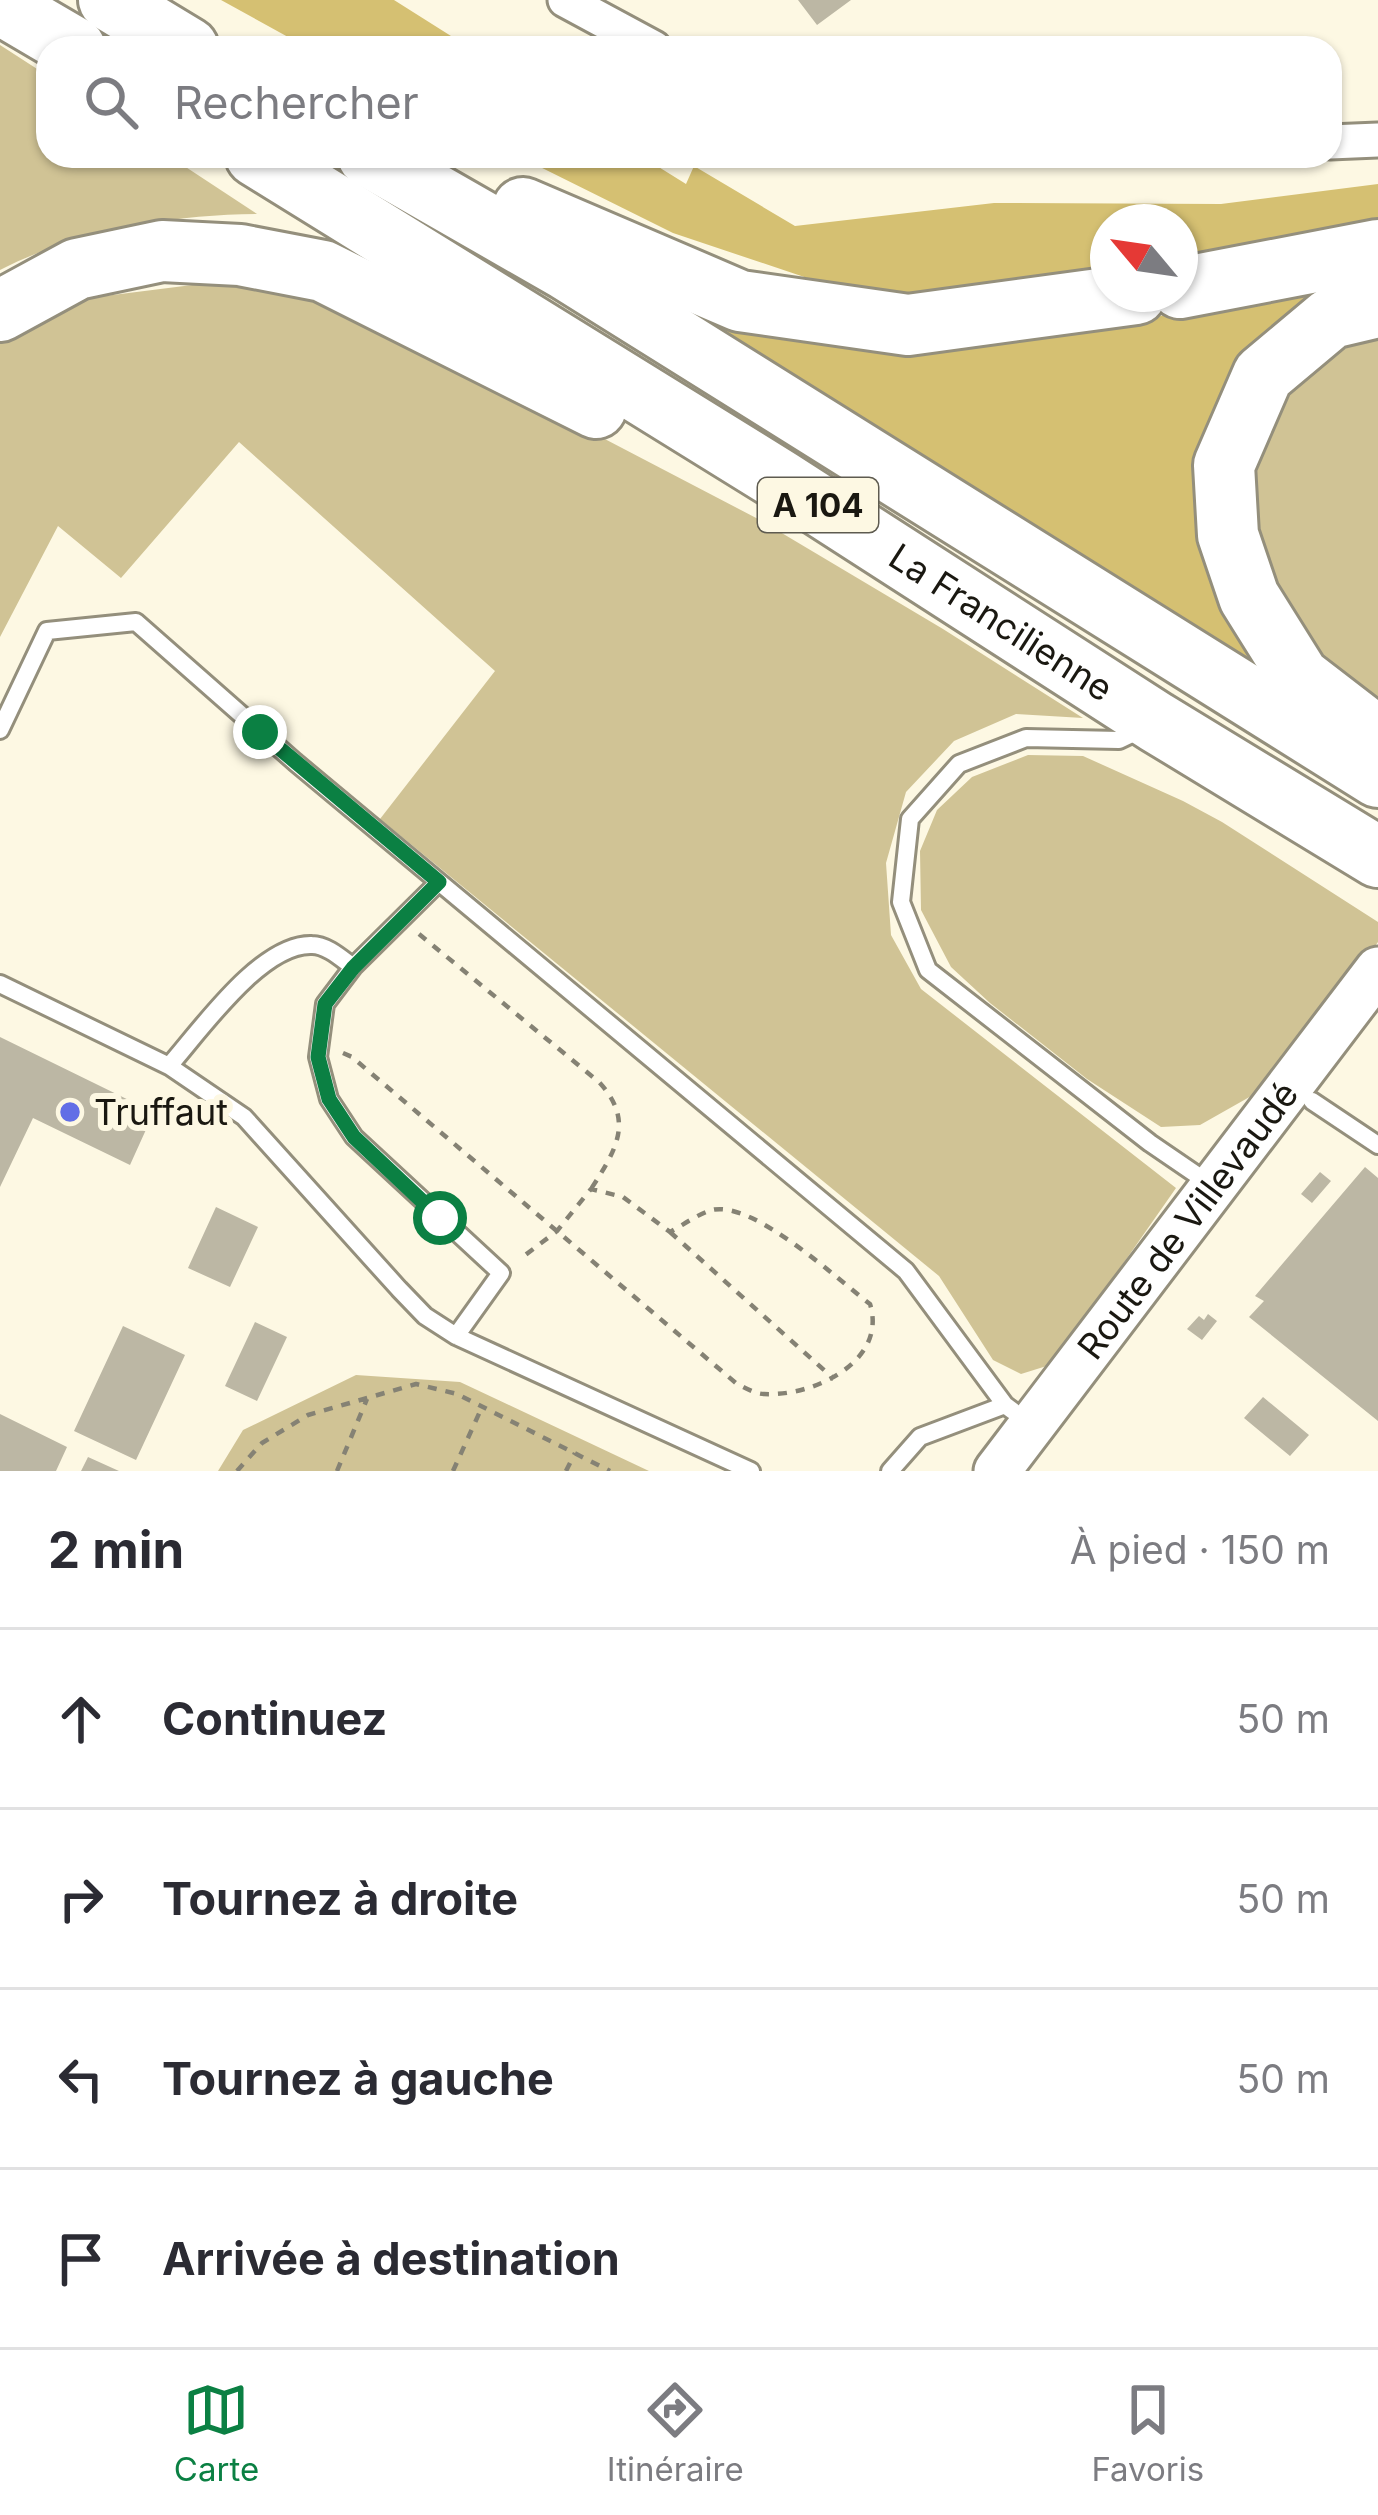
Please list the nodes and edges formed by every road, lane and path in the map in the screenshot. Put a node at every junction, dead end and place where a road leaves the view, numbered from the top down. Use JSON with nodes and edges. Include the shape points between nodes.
{"nodes":[{"id":1,"x":109,"y":0,"type":"edge"},
{"id":2,"x":565,"y":0,"type":"edge"},
{"id":3,"x":0,"y":4,"type":"edge"},
{"id":4,"x":55,"y":36,"type":"edge"},
{"id":5,"x":168,"y":36,"type":"edge"},
{"id":6,"x":632,"y":36,"type":"edge"},
{"id":7,"x":1378,"y":140,"type":"edge"},
{"id":8,"x":1342,"y":142,"type":"edge"},
{"id":9,"x":275,"y":168,"type":"edge"},
{"id":10,"x":389,"y":168,"type":"edge"},
{"id":11,"x":449,"y":168,"type":"edge"},
{"id":12,"x":1378,"y":250,"type":"edge"},
{"id":13,"x":1198,"y":285,"type":"edge"},
{"id":14,"x":1090,"y":300,"type":"edge"},
{"id":15,"x":1378,"y":307,"type":"edge"},
{"id":16,"x":0,"y":311,"type":"edge"},
{"id":17,"x":779,"y":481,"type":"junction"},
{"id":18,"x":1156,"y":722,"type":"junction"},
{"id":19,"x":0,"y":730,"type":"edge"},
{"id":20,"x":1378,"y":738,"type":"edge"},
{"id":21,"x":1378,"y":777,"type":"edge"},
{"id":22,"x":1378,"y":857,"type":"edge"},
{"id":23,"x":439,"y":882,"type":"junction"},
{"id":24,"x":402,"y":919,"type":"junction"},
{"id":25,"x":353,"y":968,"type":"junction"},
{"id":26,"x":1378,"y":970,"type":"edge"},
{"id":27,"x":0,"y":984,"type":"edge"},
{"id":28,"x":1378,"y":1014,"type":"edge"},
{"id":29,"x":320,"y":1042,"type":"junction"},
{"id":30,"x":170,"y":1066,"type":"junction"},
{"id":31,"x":1312,"y":1101,"type":"junction"},
{"id":32,"x":1378,"y":1144,"type":"edge"},
{"id":33,"x":1214,"y":1187,"type":"junction"},
{"id":34,"x":591,"y":1190,"type":"junction"},
{"id":35,"x":557,"y":1231,"type":"junction"},
{"id":36,"x":670,"y":1232,"type":"junction"},
{"id":37,"x":501,"y":1273,"type":"junction"},
{"id":38,"x":456,"y":1336,"type":"junction"},
{"id":39,"x":835,"y":1379,"type":"junction"},
{"id":40,"x":369,"y":1396,"type":"junction"},
{"id":41,"x":482,"y":1407,"type":"junction"},
{"id":42,"x":1019,"y":1415,"type":"junction"},
{"id":43,"x":574,"y":1454,"type":"junction"},
{"id":44,"x":237,"y":1471,"type":"edge"},
{"id":45,"x":337,"y":1471,"type":"edge"},
{"id":46,"x":453,"y":1471,"type":"edge"},
{"id":47,"x":566,"y":1471,"type":"edge"},
{"id":48,"x":610,"y":1471,"type":"edge"},
{"id":49,"x":751,"y":1471,"type":"edge"},
{"id":50,"x":890,"y":1471,"type":"edge"},
{"id":51,"x":998,"y":1471,"type":"edge"},
{"id":52,"x":1033,"y":1471,"type":"edge"}],
"edges":[{"from":1,"to":5,"type":"highway"},
{"from":2,"to":6,"type":"street"},
{"from":3,"to":4,"type":"highway"},
{"from":7,"to":8,"type":"street"},
{"from":9,"to":17,"type":"highway","name":"La Francilienne","number":"A 104"},
{"from":10,"to":21,"type":"highway","name":"La Francilienne","number":"A 104","via":[[567,270]]},
{"from":11,"to":14,"type":"highway","via":[[740,301],[908,325]]},
{"from":12,"to":13,"type":"highway"},
{"from":15,"to":20,"type":"highway","via":[[1331,318],[1264,376],[1224,465],[1228,535],[1250,597],[1299,677]]},
{"from":16,"to":17,"type":"highway","via":[[77,269],[162,251],[323,271],[724,474]]},
{"from":17,"to":18,"type":"highway","name":"La Francilienne","number":"A 104"},
{"from":18,"to":22,"type":"highway","name":"La Francilienne","number":"A 104"},
{"from":18,"to":33,"type":"lane","via":[[1119,740],[1026,739],[959,764],[910,818],[902,902],[928,970]]},
{"from":19,"to":23,"type":"lane","via":[[47,632],[136,622]]},
{"from":23,"to":24,"type":"lane"},
{"from":23,"to":42,"type":"lane","via":[[906,1271]]},
{"from":24,"to":25,"type":"lane"},
{"from":24,"to":34,"type":"path","via":[[615,1099],[621,1123]]},
{"from":25,"to":29,"type":"lane","via":[[325,1004]]},
{"from":25,"to":30,"type":"lane","via":[[317,944],[271,959]]},
{"from":26,"to":33,"type":"main road","name":"Route de Villevaudé"},
{"from":27,"to":30,"type":"lane"},
{"from":28,"to":31,"type":"main road","name":"Route de Villevaudé"},
{"from":29,"to":35,"type":"path","via":[[352,1057]]},
{"from":29,"to":37,"type":"lane","via":[[329,1099],[354,1137]]},
{"from":30,"to":38,"type":"lane","via":[[244,1117],[425,1316]]},
{"from":31,"to":32,"type":"lane"},
{"from":31,"to":52,"type":"main road","name":"Route de Villevaudé"},
{"from":33,"to":42,"type":"main road","name":"Route de Villevaudé"},
{"from":34,"to":35,"type":"path"},
{"from":34,"to":36,"type":"path","via":[[623,1197]]},
{"from":35,"to":37,"type":"path"},
{"from":35,"to":39,"type":"path","via":[[737,1384],[760,1395]]},
{"from":36,"to":39,"type":"path"},
{"from":36,"to":39,"type":"path","via":[[731,1209],[763,1221],[870,1304],[870,1343]]},
{"from":37,"to":38,"type":"lane"},
{"from":38,"to":49,"type":"lane"},
{"from":40,"to":41,"type":"path","via":[[416,1384]]},
{"from":40,"to":44,"type":"path","via":[[308,1415],[262,1443]]},
{"from":40,"to":45,"type":"path"},
{"from":41,"to":43,"type":"path"},
{"from":41,"to":46,"type":"path"},
{"from":42,"to":50,"type":"lane","via":[[920,1437]]},
{"from":42,"to":51,"type":"main road","name":"Route de Villevaudé"},
{"from":43,"to":47,"type":"path"},
{"from":43,"to":48,"type":"path"}]}
